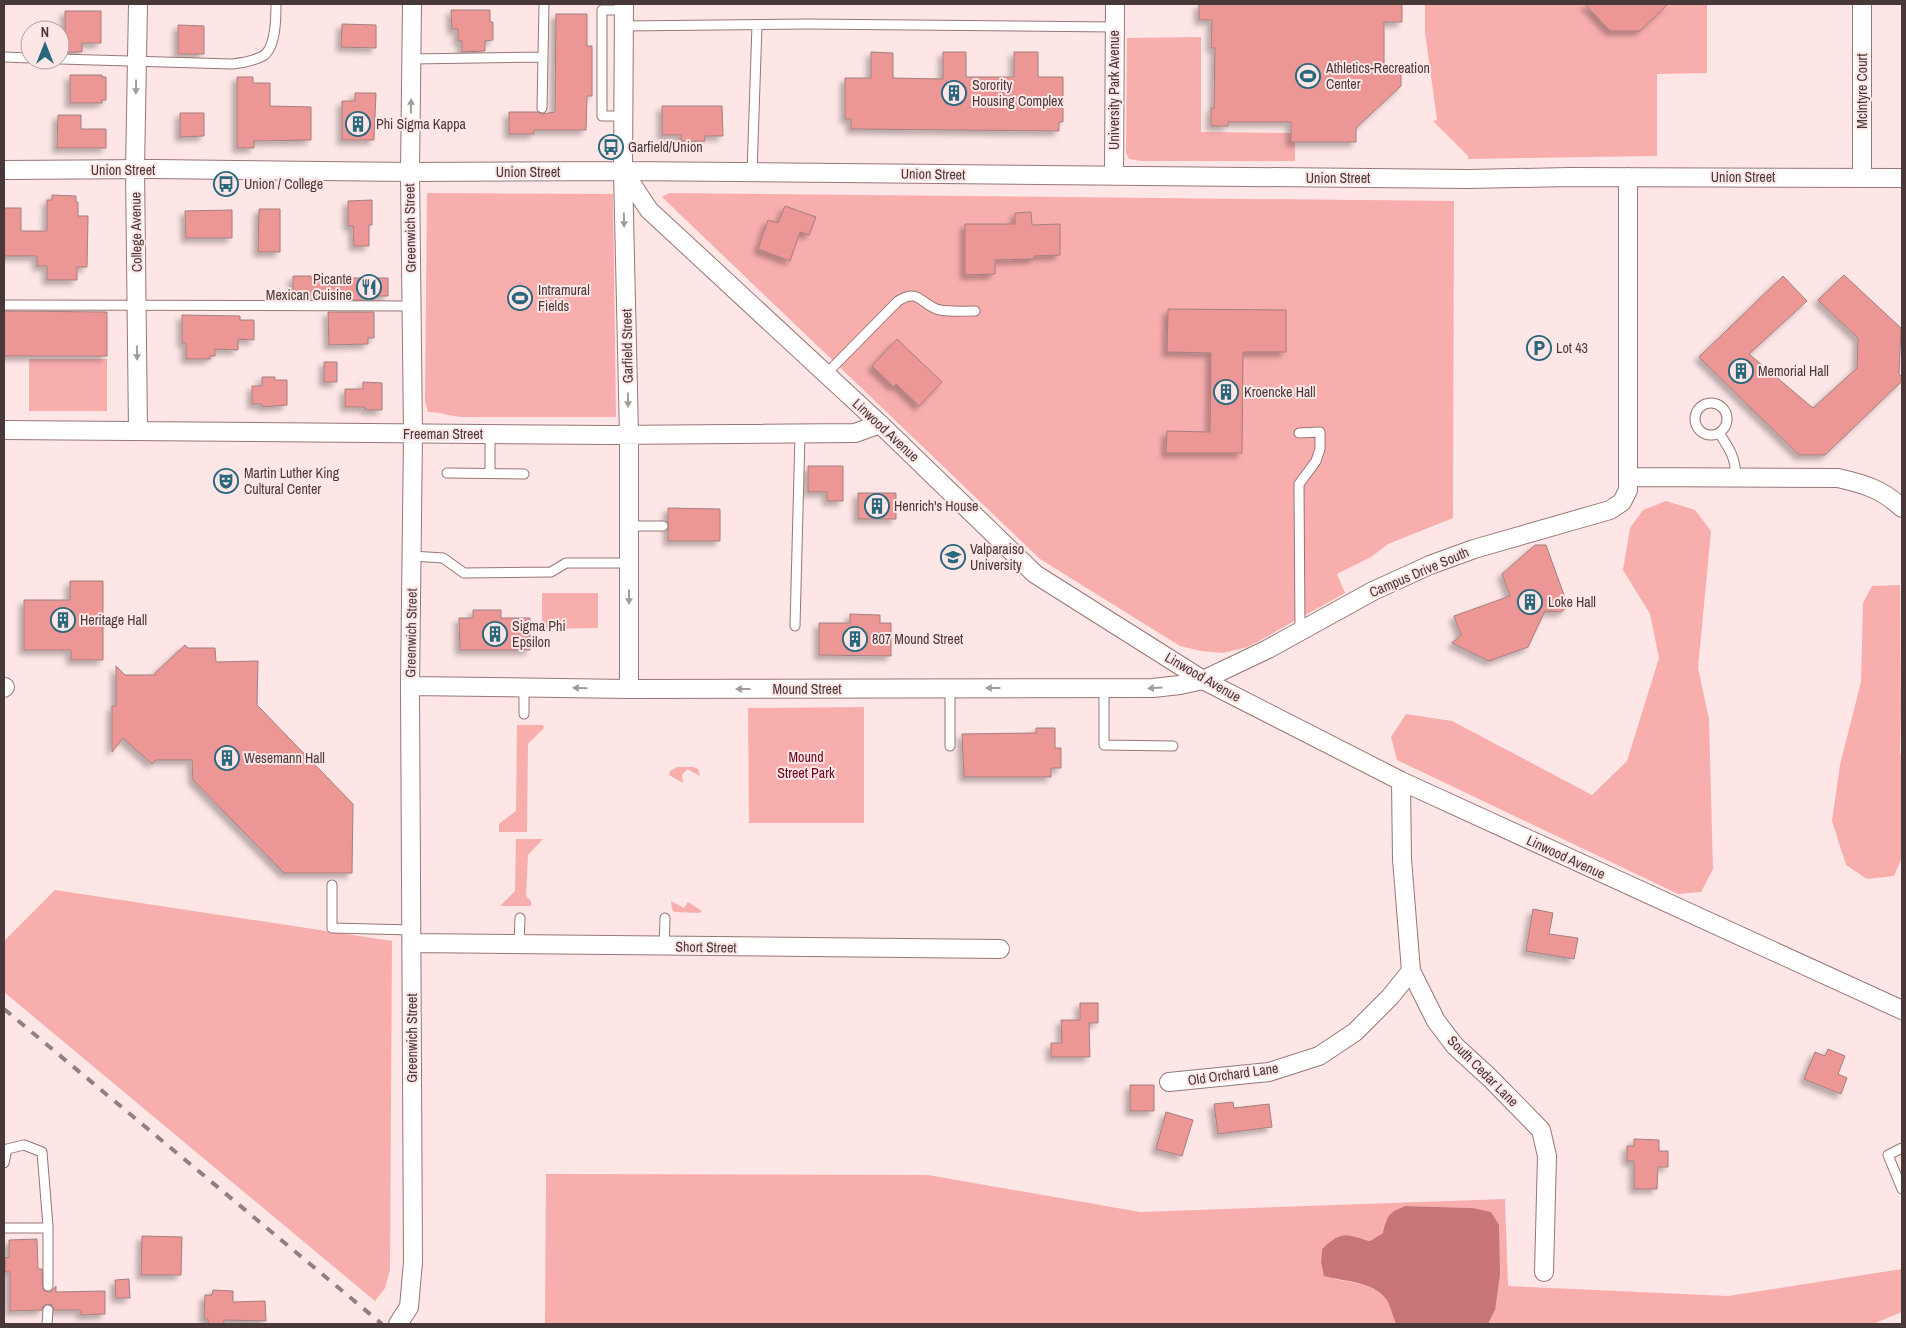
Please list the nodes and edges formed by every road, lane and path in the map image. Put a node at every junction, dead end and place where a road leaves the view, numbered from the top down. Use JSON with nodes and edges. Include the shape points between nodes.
{"nodes":[{"id":1,"x":138,"y":4,"type":"edge"},
{"id":2,"x":276,"y":4,"type":"edge"},
{"id":3,"x":412,"y":4,"type":"edge"},
{"id":4,"x":544,"y":4,"type":"edge"},
{"id":5,"x":1114,"y":4,"type":"edge"},
{"id":6,"x":1862,"y":4,"type":"edge"},
{"id":7,"x":624,"y":13,"type":"edge"},
{"id":8,"x":757,"y":24,"type":"junction"},
{"id":9,"x":1114,"y":27,"type":"junction"},
{"id":10,"x":4,"y":57,"type":"edge"},
{"id":11,"x":543,"y":57,"type":"junction"},
{"id":12,"x":20,"y":58,"type":"edge"},
{"id":13,"x":411,"y":59,"type":"junction"},
{"id":14,"x":70,"y":60,"type":"edge"},
{"id":15,"x":137,"y":63,"type":"junction"},
{"id":16,"x":542,"y":108,"type":"dead end"},
{"id":17,"x":624,"y":116,"type":"junction"},
{"id":18,"x":135,"y":169,"type":"junction"},
{"id":19,"x":4,"y":170,"type":"edge"},
{"id":20,"x":623,"y":171,"type":"junction"},
{"id":21,"x":410,"y":172,"type":"junction"},
{"id":22,"x":752,"y":173,"type":"junction"},
{"id":23,"x":1114,"y":176,"type":"junction"},
{"id":24,"x":1628,"y":177,"type":"junction"},
{"id":25,"x":1862,"y":178,"type":"junction"},
{"id":26,"x":1902,"y":178,"type":"edge"},
{"id":27,"x":137,"y":304,"type":"junction"},
{"id":28,"x":4,"y":305,"type":"edge"},
{"id":29,"x":411,"y":306,"type":"junction"},
{"id":30,"x":975,"y":312,"type":"dead end"},
{"id":31,"x":826,"y":374,"type":"junction"},
{"id":32,"x":880,"y":424,"type":"junction"},
{"id":33,"x":4,"y":430,"type":"edge"},
{"id":34,"x":138,"y":430,"type":"junction"},
{"id":35,"x":1298,"y":433,"type":"dead end"},
{"id":36,"x":1719,"y":433,"type":"dead end"},
{"id":37,"x":413,"y":434,"type":"junction"},
{"id":38,"x":490,"y":434,"type":"junction"},
{"id":39,"x":800,"y":434,"type":"junction"},
{"id":40,"x":629,"y":435,"type":"junction"},
{"id":41,"x":447,"y":473,"type":"dead end"},
{"id":42,"x":490,"y":473,"type":"junction"},
{"id":43,"x":524,"y":474,"type":"dead end"},
{"id":44,"x":1628,"y":477,"type":"junction"},
{"id":45,"x":1736,"y":477,"type":"junction"},
{"id":46,"x":1902,"y":508,"type":"edge"},
{"id":47,"x":629,"y":526,"type":"junction"},
{"id":48,"x":663,"y":526,"type":"dead end"},
{"id":49,"x":412,"y":556,"type":"junction"},
{"id":50,"x":629,"y":563,"type":"junction"},
{"id":51,"x":795,"y":626,"type":"dead end"},
{"id":52,"x":1300,"y":632,"type":"junction"},
{"id":53,"x":1203,"y":680,"type":"junction"},
{"id":54,"x":410,"y":686,"type":"junction"},
{"id":55,"x":524,"y":688,"type":"junction"},
{"id":56,"x":950,"y":688,"type":"junction"},
{"id":57,"x":1104,"y":688,"type":"junction"},
{"id":58,"x":629,"y":689,"type":"junction"},
{"id":59,"x":524,"y":714,"type":"dead end"},
{"id":60,"x":950,"y":746,"type":"dead end"},
{"id":61,"x":1173,"y":746,"type":"dead end"},
{"id":62,"x":1401,"y":781,"type":"junction"},
{"id":63,"x":332,"y":885,"type":"dead end"},
{"id":64,"x":520,"y":918,"type":"dead end"},
{"id":65,"x":665,"y":918,"type":"dead end"},
{"id":66,"x":412,"y":937,"type":"junction"},
{"id":67,"x":519,"y":945,"type":"junction"},
{"id":68,"x":664,"y":946,"type":"junction"},
{"id":69,"x":1000,"y":949,"type":"dead end"},
{"id":70,"x":1411,"y":971,"type":"junction"},
{"id":71,"x":1902,"y":1010,"type":"edge"},
{"id":72,"x":1169,"y":1082,"type":"dead end"},
{"id":73,"x":1902,"y":1148,"type":"edge"},
{"id":74,"x":4,"y":1163,"type":"edge"},
{"id":75,"x":1902,"y":1190,"type":"edge"},
{"id":76,"x":4,"y":1228,"type":"edge"},
{"id":77,"x":48,"y":1228,"type":"junction"},
{"id":78,"x":1544,"y":1272,"type":"dead end"},
{"id":79,"x":48,"y":1286,"type":"dead end"},
{"id":80,"x":48,"y":1310,"type":"dead end"},
{"id":81,"x":47,"y":1324,"type":"edge"},
{"id":82,"x":398,"y":1324,"type":"edge"}],
"edges":[{"from":1,"to":15,"type":"street","name":"College Avenue"},
{"from":2,"to":15,"type":"lane","via":[[272,44],[265,55],[252,61],[232,64]]},
{"from":3,"to":13,"type":"street","name":"Greenwich Street"},
{"from":4,"to":11,"type":"lane"},
{"from":5,"to":9,"type":"street","name":"University Park Avenue"},
{"from":6,"to":25,"type":"street","name":"McIntyre Court"},
{"from":7,"to":8,"type":"lane"},
{"from":7,"to":17,"type":"street","name":"Garfield Street"},
{"from":7,"to":17,"type":"lane","via":[[602,10],[602,116]]},
{"from":8,"to":9,"type":"lane"},
{"from":8,"to":22,"type":"lane"},
{"from":9,"to":23,"type":"street","name":"University Park Avenue"},
{"from":10,"to":12,"type":"lane"},
{"from":11,"to":13,"type":"lane"},
{"from":11,"to":16,"type":"lane"},
{"from":21,"to":13,"type":"street","name":"Greenwich Street","one_way":true},
{"from":14,"to":15,"type":"lane"},
{"from":15,"to":18,"type":"street","name":"College Avenue","one_way":true},
{"from":17,"to":20,"type":"street","name":"Garfield Street"},
{"from":18,"to":19,"type":"street","name":"Union Street"},
{"from":18,"to":21,"type":"street","name":"Union Street"},
{"from":18,"to":27,"type":"street","name":"College Avenue"},
{"from":20,"to":21,"type":"street","name":"Union Street"},
{"from":20,"to":22,"type":"street","name":"Union Street"},
{"from":20,"to":31,"type":"street","name":"Linwood Avenue","via":[[649,210]]},
{"from":20,"to":40,"type":"street","name":"Garfield Street","one_way":true},
{"from":21,"to":29,"type":"street","name":"Greenwich Street"},
{"from":22,"to":23,"type":"street","name":"Union Street"},
{"from":23,"to":24,"type":"street","name":"Union Street"},
{"from":24,"to":25,"type":"street","name":"Union Street"},
{"from":24,"to":44,"type":"street","name":"Campus Drive South"},
{"from":25,"to":26,"type":"street","name":"Union Street"},
{"from":27,"to":28,"type":"lane"},
{"from":27,"to":29,"type":"lane"},
{"from":27,"to":34,"type":"street","name":"College Avenue","one_way":true},
{"from":29,"to":37,"type":"street","name":"Greenwich Street"},
{"from":30,"to":31,"type":"lane","via":[[938,310],[914,295],[905,296]]},
{"from":31,"to":32,"type":"street","name":"Linwood Avenue"},
{"from":32,"to":39,"type":"street","name":"Freeman Street","via":[[855,433]]},
{"from":32,"to":53,"type":"street","name":"Linwood Avenue","via":[[1035,574]]},
{"from":33,"to":34,"type":"street","name":"Freeman Street"},
{"from":34,"to":37,"type":"street","name":"Freeman Street"},
{"from":35,"to":52,"type":"lane","via":[[1320,432],[1316,461],[1298,484]]},
{"from":36,"to":45,"type":"lane","via":[[1732,452]]},
{"from":37,"to":38,"type":"street","name":"Freeman Street"},
{"from":37,"to":49,"type":"street","name":"Greenwich Street"},
{"from":38,"to":40,"type":"street","name":"Freeman Street"},
{"from":38,"to":42,"type":"lane"},
{"from":39,"to":40,"type":"street","name":"Freeman Street"},
{"from":39,"to":51,"type":"lane"},
{"from":40,"to":47,"type":"street","name":"Garfield Street"},
{"from":41,"to":42,"type":"lane"},
{"from":42,"to":43,"type":"lane"},
{"from":44,"to":45,"type":"street"},
{"from":44,"to":52,"type":"street","name":"Campus Drive South","via":[[1628,490],[1622,502],[1610,510],[1430,565],[1373,591]]},
{"from":45,"to":46,"type":"street","via":[[1838,478],[1890,496]]},
{"from":47,"to":48,"type":"lane"},
{"from":47,"to":50,"type":"street","name":"Garfield Street"},
{"from":49,"to":50,"type":"lane","via":[[443,558],[464,573],[551,572],[566,563]]},
{"from":49,"to":54,"type":"street","name":"Greenwich Street"},
{"from":50,"to":58,"type":"street","name":"Garfield Street","one_way":true},
{"from":52,"to":53,"type":"street","name":"Campus Drive South"},
{"from":53,"to":57,"type":"street","name":"Mound Street","one_way":true,"via":[[1180,686]]},
{"from":53,"to":62,"type":"street","name":"Linwood Avenue"},
{"from":54,"to":55,"type":"street","name":"Mound Street"},
{"from":54,"to":66,"type":"street","name":"Greenwich Street"},
{"from":58,"to":55,"type":"street","name":"Mound Street","one_way":true},
{"from":55,"to":59,"type":"lane"},
{"from":57,"to":56,"type":"street","name":"Mound Street","one_way":true},
{"from":56,"to":58,"type":"street","name":"Mound Street","one_way":true},
{"from":56,"to":60,"type":"lane"},
{"from":57,"to":61,"type":"lane","via":[[1104,745]]},
{"from":62,"to":70,"type":"street","name":"South Cedar Lane","via":[[1402,859]]},
{"from":62,"to":71,"type":"street","name":"Linwood Avenue"},
{"from":63,"to":66,"type":"lane","via":[[332,928]]},
{"from":64,"to":67,"type":"lane"},
{"from":65,"to":68,"type":"lane"},
{"from":66,"to":67,"type":"street","name":"Short Street"},
{"from":66,"to":82,"type":"street","name":"Greenwich Street","via":[[413,1262],[409,1306]]},
{"from":67,"to":68,"type":"street","name":"Short Street"},
{"from":68,"to":69,"type":"street","name":"Short Street"},
{"from":70,"to":72,"type":"street","name":"Old Orchard Lane","via":[[1355,1032],[1320,1056],[1269,1072]]},
{"from":70,"to":78,"type":"street","name":"South Cedar Lane","via":[[1436,1021],[1455,1046],[1540,1130],[1547,1156]]},
{"from":73,"to":75,"type":"lane","via":[[1888,1155]]},
{"from":74,"to":77,"type":"lane","via":[[7,1149],[24,1145],[42,1152]]},
{"from":76,"to":77,"type":"lane"},
{"from":77,"to":79,"type":"lane"},
{"from":80,"to":81,"type":"lane"}]}
